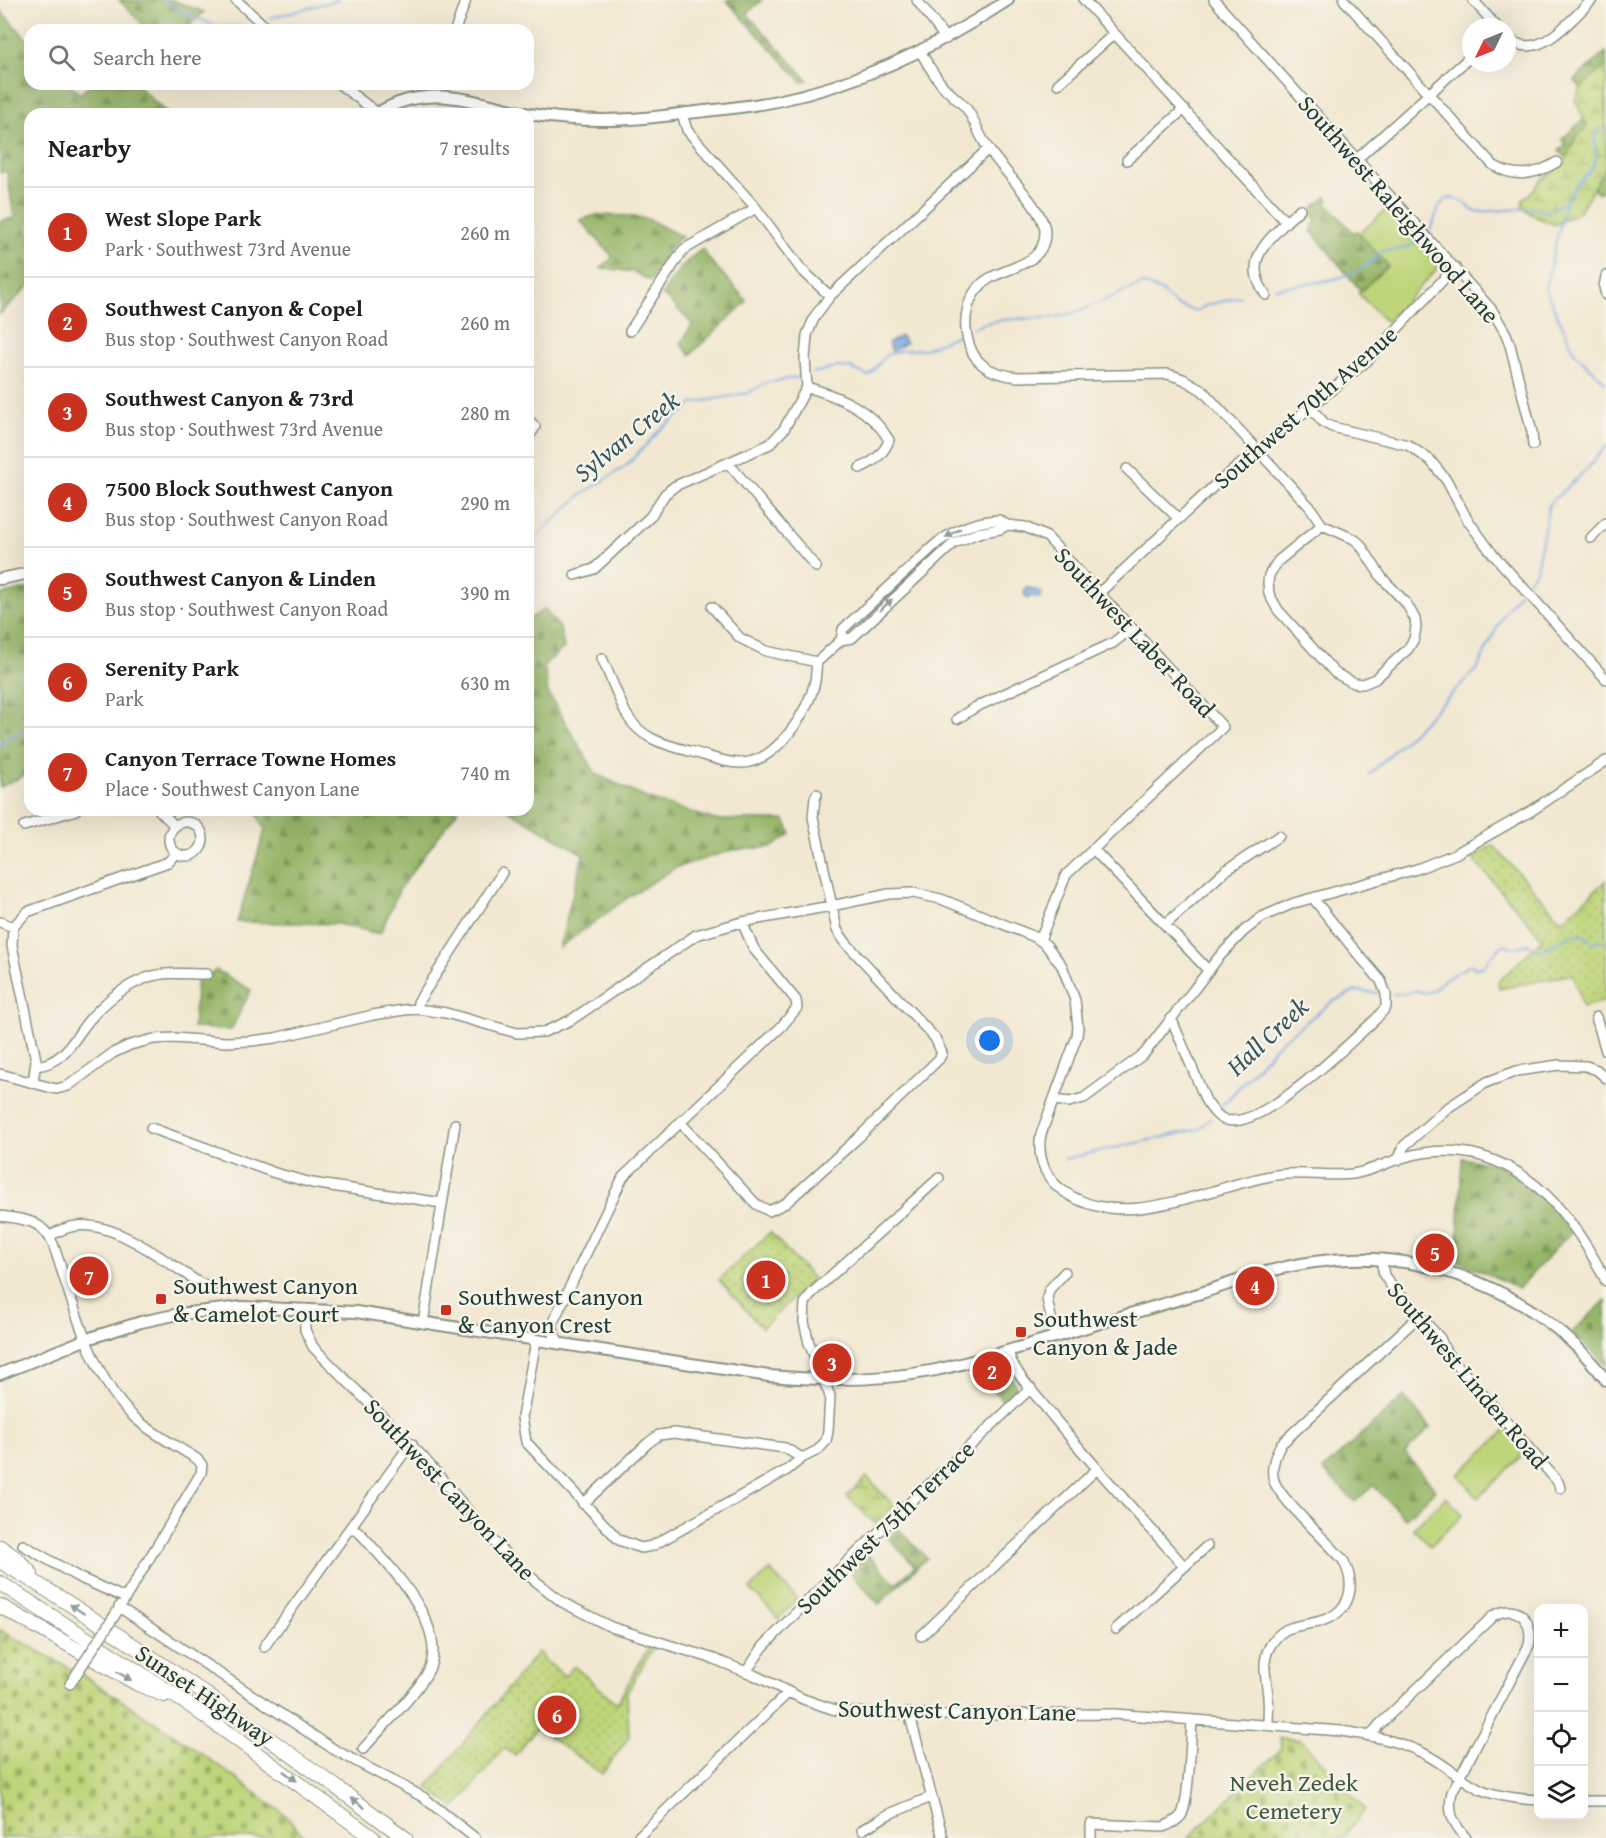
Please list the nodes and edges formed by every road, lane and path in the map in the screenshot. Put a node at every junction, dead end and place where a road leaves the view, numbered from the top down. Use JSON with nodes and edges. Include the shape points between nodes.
{"nodes":[{"id":1,"x":236,"y":0,"type":"edge"},
{"id":2,"x":466,"y":0,"type":"edge"},
{"id":3,"x":916,"y":0,"type":"edge"},
{"id":4,"x":1008,"y":0,"type":"edge"},
{"id":5,"x":1084,"y":0,"type":"edge"},
{"id":6,"x":1214,"y":0,"type":"edge"},
{"id":7,"x":1344,"y":0,"type":"edge"},
{"id":8,"x":1473,"y":0,"type":"edge"},
{"id":9,"x":1592,"y":0,"type":"edge"},
{"id":10,"x":1489,"y":18,"type":"edge"},
{"id":11,"x":262,"y":24,"type":"edge"},
{"id":12,"x":457,"y":24,"type":"edge"},
{"id":13,"x":1114,"y":34,"type":"junction"},
{"id":14,"x":946,"y":39,"type":"junction"},
{"id":15,"x":1516,"y":43,"type":"edge"},
{"id":16,"x":920,"y":51,"type":"junction"},
{"id":17,"x":1462,"y":64,"type":"edge"},
{"id":18,"x":1058,"y":84,"type":"dead end"},
{"id":19,"x":347,"y":90,"type":"edge"},
{"id":20,"x":1430,"y":94,"type":"junction"},
{"id":21,"x":370,"y":108,"type":"edge"},
{"id":22,"x":391,"y":108,"type":"edge"},
{"id":23,"x":509,"y":108,"type":"edge"},
{"id":24,"x":1184,"y":109,"type":"junction"},
{"id":25,"x":534,"y":114,"type":"edge"},
{"id":26,"x":682,"y":114,"type":"junction"},
{"id":27,"x":988,"y":149,"type":"junction"},
{"id":28,"x":1358,"y":159,"type":"junction"},
{"id":29,"x":1127,"y":160,"type":"dead end"},
{"id":30,"x":1557,"y":162,"type":"dead end"},
{"id":31,"x":756,"y":208,"type":"junction"},
{"id":32,"x":1300,"y":209,"type":"dead end"},
{"id":33,"x":1286,"y":222,"type":"junction"},
{"id":34,"x":1455,"y":267,"type":"junction"},
{"id":35,"x":1606,"y":276,"type":"edge"},
{"id":36,"x":1266,"y":295,"type":"dead end"},
{"id":37,"x":1606,"y":295,"type":"edge"},
{"id":38,"x":830,"y":296,"type":"junction"},
{"id":39,"x":630,"y":332,"type":"dead end"},
{"id":40,"x":807,"y":387,"type":"junction"},
{"id":41,"x":1310,"y":407,"type":"junction"},
{"id":42,"x":1533,"y":445,"type":"dead end"},
{"id":43,"x":1256,"y":450,"type":"junction"},
{"id":44,"x":729,"y":464,"type":"junction"},
{"id":45,"x":861,"y":468,"type":"dead end"},
{"id":46,"x":1127,"y":469,"type":"dead end"},
{"id":47,"x":1179,"y":519,"type":"junction"},
{"id":48,"x":1606,"y":523,"type":"edge"},
{"id":49,"x":1322,"y":525,"type":"junction"},
{"id":50,"x":1591,"y":538,"type":"dead end"},
{"id":51,"x":816,"y":567,"type":"dead end"},
{"id":52,"x":24,"y":574,"type":"edge"},
{"id":53,"x":575,"y":574,"type":"dead end"},
{"id":54,"x":0,"y":579,"type":"edge"},
{"id":55,"x":1099,"y":593,"type":"junction"},
{"id":56,"x":712,"y":607,"type":"dead end"},
{"id":57,"x":1132,"y":628,"type":"junction"},
{"id":58,"x":602,"y":658,"type":"dead end"},
{"id":59,"x":817,"y":662,"type":"junction"},
{"id":60,"x":1606,"y":679,"type":"edge"},
{"id":61,"x":957,"y":719,"type":"dead end"},
{"id":62,"x":1606,"y":761,"type":"edge"},
{"id":63,"x":817,"y":794,"type":"dead end"},
{"id":64,"x":39,"y":816,"type":"edge"},
{"id":65,"x":56,"y":816,"type":"edge"},
{"id":66,"x":165,"y":816,"type":"edge"},
{"id":67,"x":40,"y":821,"type":"junction"},
{"id":68,"x":24,"y":826,"type":"dead end"},
{"id":69,"x":175,"y":826,"type":"junction"},
{"id":70,"x":1278,"y":836,"type":"dead end"},
{"id":71,"x":1093,"y":849,"type":"junction"},
{"id":72,"x":176,"y":853,"type":"junction"},
{"id":73,"x":501,"y":873,"type":"dead end"},
{"id":74,"x":1313,"y":898,"type":"junction"},
{"id":75,"x":831,"y":906,"type":"junction"},
{"id":76,"x":0,"y":922,"type":"edge"},
{"id":77,"x":742,"y":922,"type":"junction"},
{"id":78,"x":1165,"y":925,"type":"junction"},
{"id":79,"x":13,"y":927,"type":"junction"},
{"id":80,"x":1040,"y":940,"type":"junction"},
{"id":81,"x":1208,"y":970,"type":"junction"},
{"id":82,"x":207,"y":974,"type":"dead end"},
{"id":83,"x":418,"y":1009,"type":"junction"},
{"id":84,"x":1596,"y":1017,"type":"dead end"},
{"id":85,"x":1172,"y":1020,"type":"junction"},
{"id":86,"x":1606,"y":1050,"type":"edge"},
{"id":87,"x":36,"y":1066,"type":"junction"},
{"id":88,"x":1604,"y":1073,"type":"edge"},
{"id":89,"x":0,"y":1074,"type":"edge"},
{"id":90,"x":33,"y":1083,"type":"junction"},
{"id":91,"x":1055,"y":1100,"type":"junction"},
{"id":92,"x":680,"y":1122,"type":"junction"},
{"id":93,"x":455,"y":1124,"type":"dead end"},
{"id":94,"x":151,"y":1128,"type":"dead end"},
{"id":95,"x":1398,"y":1160,"type":"junction"},
{"id":96,"x":939,"y":1178,"type":"dead end"},
{"id":97,"x":442,"y":1203,"type":"junction"},
{"id":98,"x":0,"y":1216,"type":"edge"},
{"id":99,"x":50,"y":1236,"type":"junction"},
{"id":100,"x":1381,"y":1259,"type":"junction"},
{"id":101,"x":1065,"y":1272,"type":"dead end"},
{"id":102,"x":1606,"y":1281,"type":"edge"},
{"id":103,"x":219,"y":1283,"type":"dead end"},
{"id":104,"x":305,"y":1309,"type":"junction"},
{"id":105,"x":1419,"y":1316,"type":"junction"},
{"id":106,"x":423,"y":1323,"type":"junction"},
{"id":107,"x":1055,"y":1336,"type":"junction"},
{"id":108,"x":87,"y":1339,"type":"junction"},
{"id":109,"x":536,"y":1341,"type":"junction"},
{"id":110,"x":560,"y":1344,"type":"junction"},
{"id":111,"x":1008,"y":1352,"type":"junction"},
{"id":112,"x":0,"y":1374,"type":"edge"},
{"id":113,"x":823,"y":1380,"type":"junction"},
{"id":114,"x":1606,"y":1380,"type":"edge"},
{"id":115,"x":1031,"y":1388,"type":"junction"},
{"id":116,"x":412,"y":1444,"type":"junction"},
{"id":117,"x":802,"y":1458,"type":"junction"},
{"id":118,"x":1097,"y":1469,"type":"junction"},
{"id":119,"x":1560,"y":1488,"type":"dead end"},
{"id":120,"x":583,"y":1504,"type":"junction"},
{"id":121,"x":351,"y":1527,"type":"junction"},
{"id":122,"x":22,"y":1545,"type":"dead end"},
{"id":123,"x":1207,"y":1546,"type":"dead end"},
{"id":124,"x":0,"y":1547,"type":"edge"},
{"id":125,"x":0,"y":1561,"type":"edge"},
{"id":126,"x":1184,"y":1566,"type":"junction"},
{"id":127,"x":0,"y":1583,"type":"edge"},
{"id":128,"x":43,"y":1587,"type":"junction"},
{"id":129,"x":125,"y":1598,"type":"junction"},
{"id":130,"x":0,"y":1606,"type":"edge"},
{"id":131,"x":117,"y":1611,"type":"junction"},
{"id":132,"x":1116,"y":1629,"type":"dead end"},
{"id":133,"x":921,"y":1635,"type":"dead end"},
{"id":134,"x":264,"y":1647,"type":"dead end"},
{"id":135,"x":746,"y":1672,"type":"junction"},
{"id":136,"x":70,"y":1684,"type":"dead end"},
{"id":137,"x":789,"y":1692,"type":"junction"},
{"id":138,"x":191,"y":1706,"type":"junction"},
{"id":139,"x":909,"y":1713,"type":"junction"},
{"id":140,"x":1192,"y":1720,"type":"junction"},
{"id":141,"x":1268,"y":1725,"type":"junction"},
{"id":142,"x":1371,"y":1736,"type":"junction"},
{"id":143,"x":363,"y":1749,"type":"dead end"},
{"id":144,"x":1461,"y":1777,"type":"junction"},
{"id":145,"x":931,"y":1797,"type":"junction"},
{"id":146,"x":1534,"y":1800,"type":"edge"},
{"id":147,"x":1588,"y":1801,"type":"edge"},
{"id":148,"x":1606,"y":1802,"type":"edge"},
{"id":149,"x":862,"y":1830,"type":"dead end"},
{"id":150,"x":373,"y":1838,"type":"edge"},
{"id":151,"x":405,"y":1838,"type":"edge"},
{"id":152,"x":475,"y":1838,"type":"edge"},
{"id":153,"x":638,"y":1838,"type":"edge"},
{"id":154,"x":943,"y":1838,"type":"edge"},
{"id":155,"x":1091,"y":1838,"type":"edge"},
{"id":156,"x":1466,"y":1838,"type":"edge"}],
"edges":[{"from":1,"to":11,"type":"street"},
{"from":2,"to":12,"type":"street"},
{"from":3,"to":14,"type":"street"},
{"from":4,"to":14,"type":"main road"},
{"from":5,"to":13,"type":"street"},
{"from":6,"to":28,"type":"street","name":"Southwest Raleighwood Lane"},
{"from":7,"to":20,"type":"street"},
{"from":8,"to":10,"type":"street"},
{"from":9,"to":15,"type":"street","via":[[1537,46]]},
{"from":13,"to":18,"type":"street"},
{"from":13,"to":24,"type":"street"},
{"from":14,"to":16,"type":"main road"},
{"from":16,"to":26,"type":"main road","via":[[857,78],[795,97]]},
{"from":16,"to":27,"type":"street","via":[[942,85],[965,108]]},
{"from":17,"to":20,"type":"street"},
{"from":19,"to":21,"type":"street"},
{"from":20,"to":28,"type":"street"},
{"from":20,"to":30,"type":"street","via":[[1500,170],[1526,174]]},
{"from":22,"to":23,"type":"main road","via":[[411,99],[439,97]]},
{"from":24,"to":29,"type":"street"},
{"from":24,"to":33,"type":"street"},
{"from":25,"to":26,"type":"main road","via":[[617,120]]},
{"from":26,"to":31,"type":"street","via":[[687,130]]},
{"from":27,"to":38,"type":"street"},
{"from":27,"to":43,"type":"street","via":[[1041,216],[1045,231],[1036,255],[1025,264],[987,280],[967,306],[969,345],[983,366],[1017,377],[1168,374],[1202,390]]},
{"from":28,"to":34,"type":"street","name":"Southwest Raleighwood Lane"},
{"from":31,"to":38,"type":"street","via":[[801,269]]},
{"from":31,"to":39,"type":"street","via":[[683,250]]},
{"from":32,"to":33,"type":"street"},
{"from":33,"to":36,"type":"street","via":[[1266,242],[1255,262],[1257,284]]},
{"from":34,"to":41,"type":"street","name":"Southwest 70th Avenue","via":[[1368,360]]},
{"from":34,"to":42,"type":"street","name":"Southwest Raleighwood Lane","via":[[1487,303],[1506,334]]},
{"from":35,"to":37,"type":"street"},
{"from":38,"to":40,"type":"street","via":[[807,335]]},
{"from":40,"to":44,"type":"street","via":[[784,429],[770,444]]},
{"from":40,"to":45,"type":"street","via":[[837,396],[864,411],[882,428],[890,440],[885,452]]},
{"from":41,"to":43,"type":"street","name":"Southwest 70th Avenue"},
{"from":41,"to":60,"type":"street","via":[[1332,427],[1408,445],[1425,456],[1447,481],[1467,519],[1491,552]]},
{"from":43,"to":47,"type":"street","name":"Southwest 70th Avenue"},
{"from":43,"to":49,"type":"street"},
{"from":44,"to":51,"type":"street"},
{"from":44,"to":53,"type":"street","via":[[675,486],[650,517],[594,569]]},
{"from":46,"to":47,"type":"street"},
{"from":47,"to":55,"type":"street","name":"Southwest 70th Avenue"},
{"from":48,"to":50,"type":"street"},
{"from":49,"to":49,"type":"street","via":[[1360,544],[1415,619],[1416,633],[1408,649],[1376,679],[1364,684],[1335,673],[1278,610],[1269,594],[1273,567]]},
{"from":52,"to":54,"type":"main road"},
{"from":55,"to":57,"type":"street","name":"Southwest Laber Road"},
{"from":55,"to":59,"type":"street","name":"Southwest Laber Road","via":[[1047,537],[999,520],[987,521],[967,526],[937,543],[843,629],[841,640]]},
{"from":56,"to":59,"type":"street","via":[[740,638],[757,647]]},
{"from":57,"to":61,"type":"street","via":[[1113,643]]},
{"from":57,"to":71,"type":"street","name":"Southwest Laber Road","via":[[1223,727]]},
{"from":58,"to":59,"type":"street","via":[[625,712],[643,733],[661,743],[741,763],[762,758],[787,735],[812,693]]},
{"from":62,"to":74,"type":"street","via":[[1531,811],[1455,854],[1417,869]]},
{"from":63,"to":75,"type":"street","via":[[813,818]]},
{"from":64,"to":67,"type":"street"},
{"from":65,"to":67,"type":"street"},
{"from":66,"to":69,"type":"street"},
{"from":67,"to":68,"type":"street"},
{"from":69,"to":72,"type":"street","via":[[169,840]]},
{"from":69,"to":72,"type":"street","via":[[183,822],[193,824],[203,839],[193,854]]},
{"from":70,"to":78,"type":"street","via":[[1225,870]]},
{"from":71,"to":78,"type":"street"},
{"from":71,"to":80,"type":"street","via":[[1066,875]]},
{"from":72,"to":79,"type":"street","via":[[168,862],[27,912]]},
{"from":73,"to":83,"type":"street","via":[[418,1002]]},
{"from":74,"to":81,"type":"street","via":[[1273,911],[1253,924]]},
{"from":74,"to":85,"type":"street","via":[[1382,981],[1386,1007],[1290,1095],[1237,1121],[1224,1120],[1206,1101]]},
{"from":75,"to":77,"type":"street"},
{"from":75,"to":80,"type":"street","via":[[914,893],[943,900]]},
{"from":75,"to":92,"type":"street","via":[[840,936],[935,1038],[942,1053],[939,1059],[786,1203],[769,1211],[756,1204]]},
{"from":76,"to":79,"type":"street"},
{"from":77,"to":83,"type":"street","via":[[696,935],[571,1020],[544,1032],[517,1033]]},
{"from":77,"to":92,"type":"street","via":[[754,949],[795,1000],[797,1008]]},
{"from":78,"to":81,"type":"street"},
{"from":79,"to":87,"type":"street","via":[[12,946]]},
{"from":80,"to":91,"type":"street","via":[[1067,977],[1078,1027]]},
{"from":81,"to":85,"type":"street"},
{"from":82,"to":87,"type":"street","via":[[165,974],[131,985],[97,1012],[65,1053],[49,1064]]},
{"from":83,"to":90,"type":"street","via":[[252,1041],[154,1039],[113,1053],[68,1086],[56,1089]]},
{"from":84,"to":86,"type":"street"},
{"from":85,"to":91,"type":"street","via":[[1144,1054],[1098,1089],[1079,1100]]},
{"from":87,"to":90,"type":"street"},
{"from":88,"to":95,"type":"street","via":[[1586,1066],[1559,1065],[1517,1071],[1487,1082],[1446,1109],[1404,1146]]},
{"from":89,"to":90,"type":"street"},
{"from":91,"to":95,"type":"street","via":[[1040,1141],[1042,1164],[1065,1192],[1107,1209],[1170,1203],[1276,1175],[1368,1172]]},
{"from":92,"to":110,"type":"street","via":[[619,1184],[552,1324]]},
{"from":93,"to":97,"type":"street"},
{"from":94,"to":97,"type":"street","via":[[312,1183]]},
{"from":95,"to":102,"type":"street","via":[[1442,1151],[1480,1155],[1514,1169],[1559,1209]]},
{"from":96,"to":113,"type":"street","via":[[805,1303],[805,1332]]},
{"from":97,"to":106,"type":"street"},
{"from":98,"to":99,"type":"street","via":[[34,1222]]},
{"from":99,"to":103,"type":"street","via":[[74,1226],[114,1231],[204,1285]]},
{"from":99,"to":108,"type":"street"},
{"from":100,"to":105,"type":"street","name":"Southwest Linden Road","via":[[1386,1280]]},
{"from":100,"to":107,"type":"main road","via":[[1340,1259],[1292,1266]]},
{"from":100,"to":114,"type":"main road","via":[[1457,1274],[1504,1294],[1566,1336]]},
{"from":101,"to":107,"type":"street","via":[[1049,1290],[1047,1299]]},
{"from":104,"to":106,"type":"main road","via":[[356,1312]]},
{"from":104,"to":108,"type":"main road","via":[[242,1307],[178,1314]]},
{"from":104,"to":116,"type":"street","name":"Southwest Canyon Lane","via":[[305,1330],[313,1347]]},
{"from":105,"to":119,"type":"street","name":"Southwest Linden Road"},
{"from":105,"to":141,"type":"street","via":[[1281,1444],[1276,1453],[1274,1481],[1343,1560],[1351,1587],[1337,1613],[1291,1627],[1277,1636],[1269,1648],[1265,1660]]},
{"from":106,"to":109,"type":"main road"},
{"from":107,"to":111,"type":"main road"},
{"from":108,"to":112,"type":"main road"},
{"from":108,"to":129,"type":"street","via":[[105,1382],[121,1404],[137,1420],[197,1459],[203,1468]]},
{"from":109,"to":110,"type":"main road"},
{"from":109,"to":120,"type":"street","via":[[522,1417],[526,1442]]},
{"from":110,"to":113,"type":"main road","via":[[769,1376]]},
{"from":111,"to":113,"type":"main road","via":[[911,1374]]},
{"from":111,"to":115,"type":"street"},
{"from":113,"to":117,"type":"street","via":[[830,1396],[826,1442]]},
{"from":115,"to":118,"type":"street"},
{"from":115,"to":135,"type":"street","name":"Southwest 75th Terrace","via":[[824,1584],[763,1647]]},
{"from":116,"to":121,"type":"street"},
{"from":116,"to":135,"type":"street","name":"Southwest Canyon Lane","via":[[507,1556],[562,1602],[611,1628]]},
{"from":117,"to":120,"type":"street","via":[[785,1448],[674,1433],[660,1435]]},
{"from":117,"to":120,"type":"street","via":[[652,1546],[641,1548],[619,1540]]},
{"from":118,"to":126,"type":"street"},
{"from":118,"to":133,"type":"street"},
{"from":121,"to":134,"type":"street"},
{"from":121,"to":143,"type":"street","via":[[408,1590],[427,1623],[433,1646],[427,1674]]},
{"from":122,"to":129,"type":"street"},
{"from":123,"to":126,"type":"street"},
{"from":124,"to":128,"type":"highway"},
{"from":125,"to":128,"type":"highway","name":"Sunset Highway"},
{"from":126,"to":132,"type":"street"},
{"from":127,"to":138,"type":"highway","name":"Sunset Highway"},
{"from":151,"to":128,"type":"highway","name":"Sunset Highway","one_way":true,"via":[[220,1704]]},
{"from":129,"to":131,"type":"street"},
{"from":130,"to":138,"type":"highway","one_way":true,"via":[[138,1684]]},
{"from":131,"to":136,"type":"street","bridge":true},
{"from":131,"to":152,"type":"street","via":[[335,1750],[423,1797]]},
{"from":135,"to":137,"type":"street","name":"Southwest Canyon Lane"},
{"from":137,"to":139,"type":"street","name":"Southwest Canyon Lane","via":[[839,1710]]},
{"from":137,"to":153,"type":"street"},
{"from":138,"to":150,"type":"highway","name":"Sunset Highway","one_way":true},
{"from":139,"to":140,"type":"street","name":"Southwest Canyon Lane","via":[[1090,1714]]},
{"from":139,"to":145,"type":"street"},
{"from":140,"to":141,"type":"street","name":"Southwest Canyon Lane"},
{"from":140,"to":155,"type":"street","via":[[1185,1802],[1180,1816],[1163,1827],[1091,1824]]},
{"from":141,"to":142,"type":"street","name":"Southwest Canyon Lane"},
{"from":142,"to":144,"type":"street","name":"Southwest Canyon Lane","via":[[1422,1753]]},
{"from":142,"to":144,"type":"street","via":[[1493,1616],[1510,1610],[1527,1623],[1529,1645]]},
{"from":144,"to":146,"type":"street","name":"Southwest Canyon Lane","via":[[1492,1793]]},
{"from":144,"to":156,"type":"street","via":[[1449,1802],[1450,1816]]},
{"from":145,"to":149,"type":"street"},
{"from":145,"to":154,"type":"street"},
{"from":147,"to":148,"type":"street"}]}
